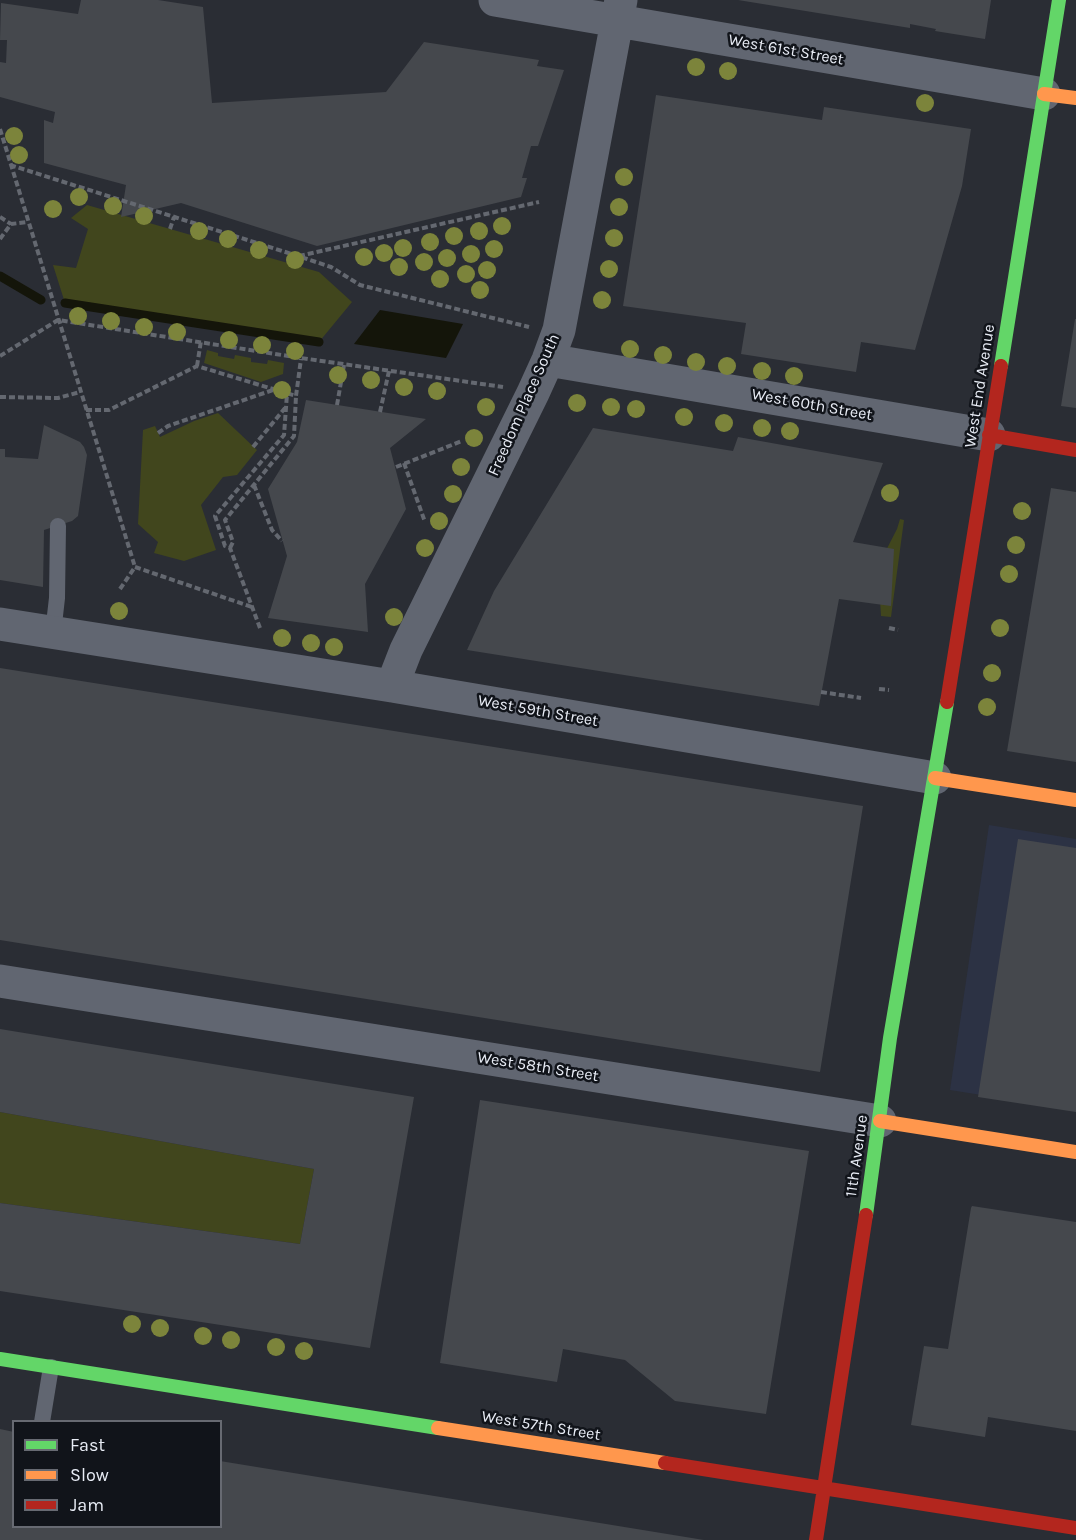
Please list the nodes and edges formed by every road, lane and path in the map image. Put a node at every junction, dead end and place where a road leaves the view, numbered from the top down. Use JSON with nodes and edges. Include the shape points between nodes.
{"nodes":[{"id":1,"x":495,"y":0,"type":"edge"},
{"id":2,"x":1059,"y":0,"type":"edge"},
{"id":3,"x":619,"y":10,"type":"edge"},
{"id":4,"x":1044,"y":94,"type":"junction"},
{"id":5,"x":1076,"y":98,"type":"edge"},
{"id":6,"x":0,"y":129,"type":"edge"},
{"id":7,"x":10,"y":165,"type":"junction"},
{"id":8,"x":539,"y":202,"type":"dead end"},
{"id":9,"x":0,"y":217,"type":"edge"},
{"id":10,"x":174,"y":217,"type":"junction"},
{"id":11,"x":28,"y":222,"type":"junction"},
{"id":12,"x":11,"y":224,"type":"junction"},
{"id":13,"x":170,"y":229,"type":"dead end"},
{"id":14,"x":0,"y":238,"type":"edge"},
{"id":15,"x":298,"y":256,"type":"junction"},
{"id":16,"x":58,"y":320,"type":"junction"},
{"id":17,"x":530,"y":327,"type":"dead end"},
{"id":18,"x":201,"y":341,"type":"junction"},
{"id":19,"x":0,"y":356,"type":"edge"},
{"id":20,"x":301,"y":358,"type":"junction"},
{"id":21,"x":548,"y":360,"type":"junction"},
{"id":22,"x":344,"y":365,"type":"junction"},
{"id":23,"x":197,"y":366,"type":"junction"},
{"id":24,"x":389,"y":371,"type":"junction"},
{"id":25,"x":503,"y":387,"type":"dead end"},
{"id":26,"x":274,"y":390,"type":"junction"},
{"id":27,"x":80,"y":392,"type":"junction"},
{"id":28,"x":287,"y":394,"type":"junction"},
{"id":29,"x":296,"y":396,"type":"junction"},
{"id":30,"x":0,"y":397,"type":"edge"},
{"id":31,"x":337,"y":405,"type":"dead end"},
{"id":32,"x":285,"y":406,"type":"junction"},
{"id":33,"x":86,"y":410,"type":"junction"},
{"id":34,"x":380,"y":412,"type":"dead end"},
{"id":35,"x":158,"y":433,"type":"dead end"},
{"id":36,"x":989,"y":435,"type":"junction"},
{"id":37,"x":462,"y":441,"type":"dead end"},
{"id":38,"x":253,"y":447,"type":"dead end"},
{"id":39,"x":1076,"y":450,"type":"edge"},
{"id":40,"x":404,"y":464,"type":"junction"},
{"id":41,"x":396,"y":467,"type":"dead end"},
{"id":42,"x":254,"y":485,"type":"junction"},
{"id":43,"x":425,"y":522,"type":"dead end"},
{"id":44,"x":58,"y":526,"type":"dead end"},
{"id":45,"x":282,"y":541,"type":"dead end"},
{"id":46,"x":230,"y":548,"type":"junction"},
{"id":47,"x":135,"y":567,"type":"junction"},
{"id":48,"x":120,"y":590,"type":"dead end"},
{"id":49,"x":252,"y":607,"type":"junction"},
{"id":50,"x":0,"y":624,"type":"edge"},
{"id":51,"x":260,"y":628,"type":"dead end"},
{"id":52,"x":889,"y":628,"type":"dead end"},
{"id":53,"x":898,"y":630,"type":"dead end"},
{"id":54,"x":53,"y":633,"type":"junction"},
{"id":55,"x":392,"y":686,"type":"junction"},
{"id":56,"x":879,"y":688,"type":"dead end"},
{"id":57,"x":889,"y":690,"type":"dead end"},
{"id":58,"x":822,"y":692,"type":"dead end"},
{"id":59,"x":861,"y":698,"type":"dead end"},
{"id":60,"x":935,"y":778,"type":"junction"},
{"id":61,"x":1076,"y":801,"type":"edge"},
{"id":62,"x":0,"y":981,"type":"edge"},
{"id":63,"x":880,"y":1121,"type":"junction"},
{"id":64,"x":1076,"y":1152,"type":"edge"},
{"id":65,"x":0,"y":1359,"type":"edge"},
{"id":66,"x":51,"y":1367,"type":"junction"},
{"id":67,"x":42,"y":1420,"type":"edge"},
{"id":68,"x":824,"y":1487,"type":"junction"},
{"id":69,"x":1076,"y":1528,"type":"edge"},
{"id":70,"x":816,"y":1540,"type":"edge"}],
"edges":[{"from":1,"to":3,"type":"street","name":"West 61st Street"},
{"from":2,"to":4,"type":"main road","name":"West End Avenue"},
{"from":3,"to":4,"type":"street","name":"West 61st Street"},
{"from":3,"to":21,"type":"street","name":"Freedom Place South","via":[[559,330]]},
{"from":4,"to":5,"type":"main road","name":"West 61st Street"},
{"from":4,"to":36,"type":"main road","name":"West End Avenue"},
{"from":6,"to":7,"type":"path"},
{"from":7,"to":10,"type":"path"},
{"from":7,"to":11,"type":"path"},
{"from":8,"to":15,"type":"path"},
{"from":9,"to":12,"type":"path"},
{"from":10,"to":13,"type":"path"},
{"from":10,"to":15,"type":"path"},
{"from":11,"to":12,"type":"path"},
{"from":11,"to":16,"type":"path"},
{"from":12,"to":14,"type":"path"},
{"from":15,"to":17,"type":"path","via":[[331,267],[360,285]]},
{"from":16,"to":18,"type":"path"},
{"from":16,"to":19,"type":"path"},
{"from":16,"to":27,"type":"path"},
{"from":18,"to":20,"type":"path"},
{"from":18,"to":23,"type":"path"},
{"from":20,"to":22,"type":"path"},
{"from":20,"to":29,"type":"path"},
{"from":21,"to":36,"type":"street","name":"West 60th Street"},
{"from":21,"to":55,"type":"street","name":"Freedom Place South"},
{"from":22,"to":24,"type":"path"},
{"from":22,"to":31,"type":"path"},
{"from":23,"to":26,"type":"path"},
{"from":23,"to":33,"type":"path","via":[[109,410]]},
{"from":24,"to":25,"type":"path"},
{"from":24,"to":34,"type":"path"},
{"from":26,"to":28,"type":"path"},
{"from":26,"to":35,"type":"path","via":[[168,426]]},
{"from":27,"to":30,"type":"path","via":[[58,398]]},
{"from":27,"to":33,"type":"path"},
{"from":28,"to":29,"type":"path"},
{"from":28,"to":32,"type":"path"},
{"from":29,"to":42,"type":"path","via":[[294,436]]},
{"from":32,"to":38,"type":"path"},
{"from":32,"to":46,"type":"path","via":[[284,435],[215,516],[225,546]]},
{"from":33,"to":47,"type":"path"},
{"from":36,"to":39,"type":"main road","name":"West 60th Street"},
{"from":36,"to":60,"type":"main road","name":"West End Avenue"},
{"from":37,"to":40,"type":"path"},
{"from":40,"to":41,"type":"path"},
{"from":40,"to":43,"type":"path"},
{"from":42,"to":45,"type":"path","via":[[272,530]]},
{"from":42,"to":46,"type":"path","via":[[225,520],[233,542]]},
{"from":44,"to":54,"type":"lane"},
{"from":46,"to":49,"type":"path"},
{"from":47,"to":48,"type":"path"},
{"from":47,"to":49,"type":"path"},
{"from":49,"to":51,"type":"path"},
{"from":50,"to":54,"type":"street","name":"West 59th Street"},
{"from":52,"to":53,"type":"path"},
{"from":54,"to":55,"type":"street","name":"West 59th Street"},
{"from":55,"to":60,"type":"street","name":"West 59th Street"},
{"from":56,"to":57,"type":"path"},
{"from":58,"to":59,"type":"path"},
{"from":60,"to":61,"type":"main road","name":"West 59th Street"},
{"from":60,"to":63,"type":"main road","name":"11th Avenue"},
{"from":62,"to":63,"type":"street","name":"West 58th Street"},
{"from":63,"to":64,"type":"main road","name":"West 58th Street"},
{"from":63,"to":68,"type":"main road","name":"11th Avenue"},
{"from":65,"to":66,"type":"main road","name":"West 57th Street"},
{"from":66,"to":67,"type":"lane"},
{"from":66,"to":68,"type":"main road","name":"West 57th Street"},
{"from":68,"to":69,"type":"main road","name":"West 57th Street"},
{"from":68,"to":70,"type":"main road","name":"11th Avenue"}]}
